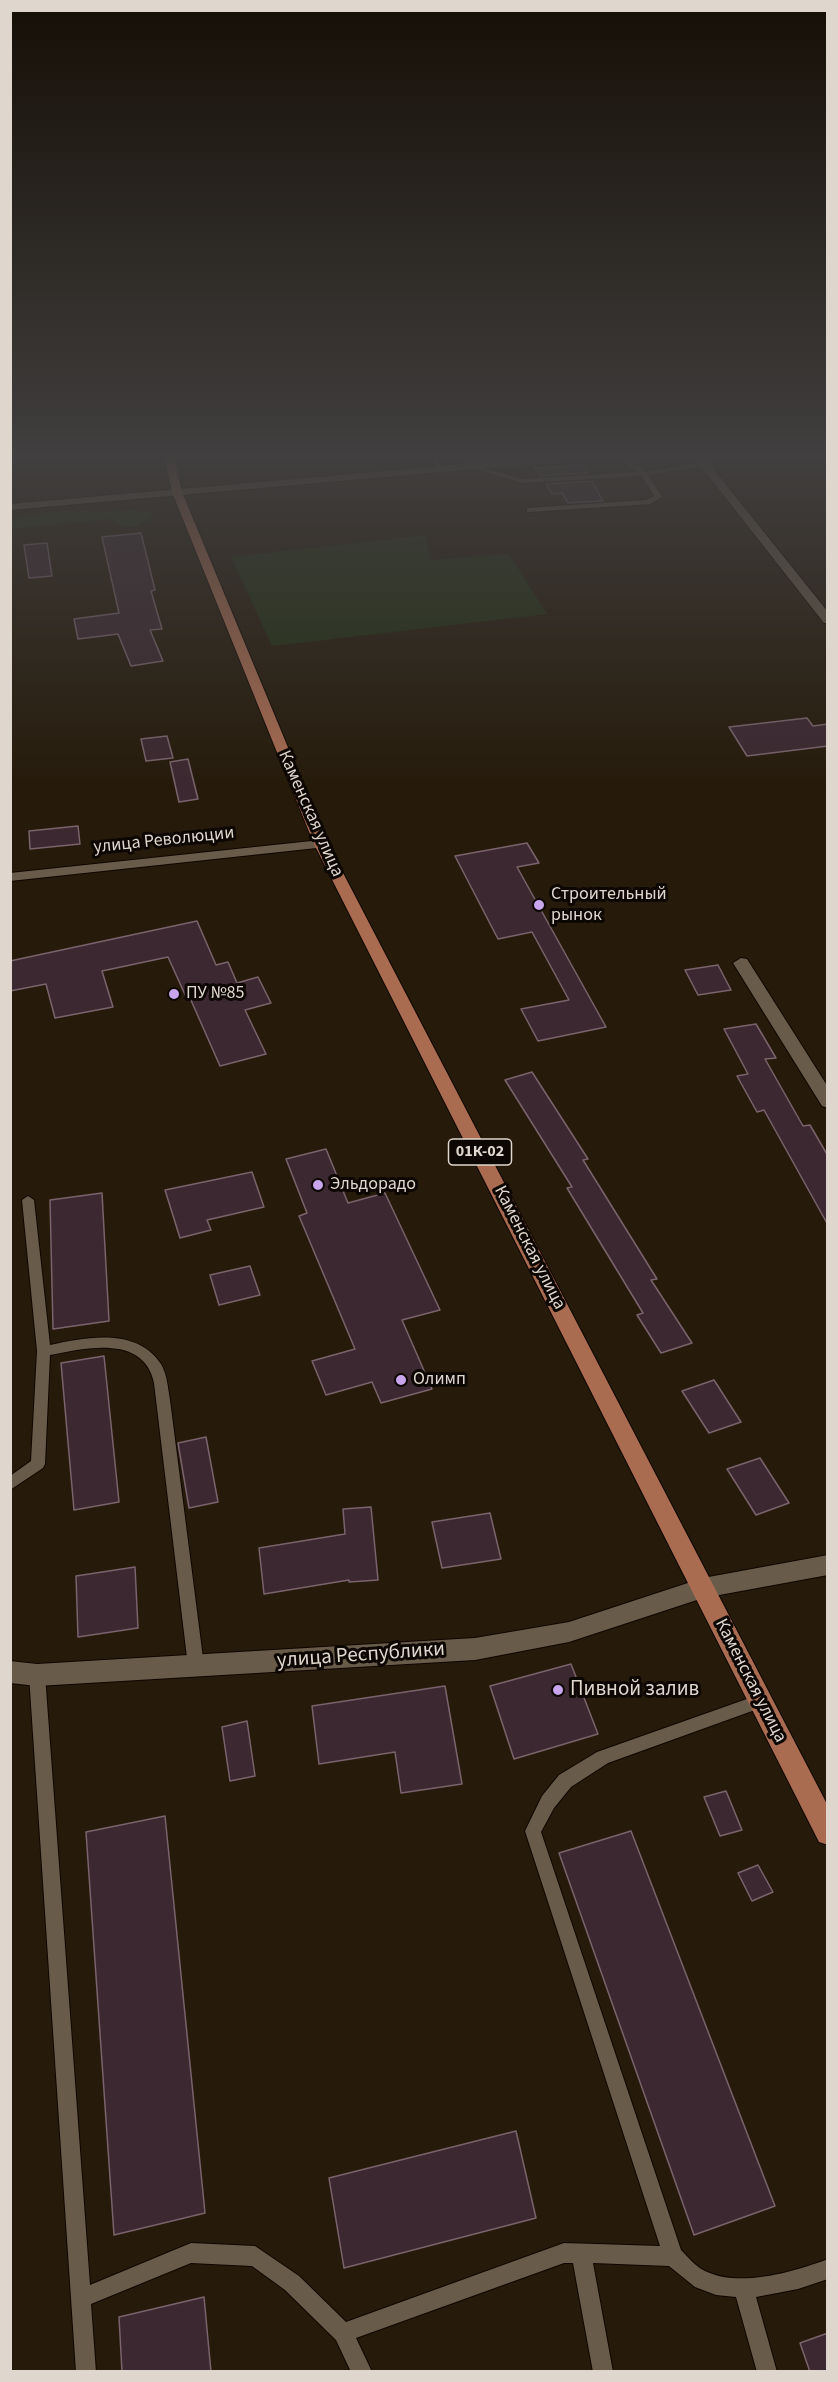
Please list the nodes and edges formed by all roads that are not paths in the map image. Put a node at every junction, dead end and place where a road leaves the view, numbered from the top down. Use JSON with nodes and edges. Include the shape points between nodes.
{"nodes":[{"id":1,"x":207,"y":566,"type":"edge"},
{"id":2,"x":785,"y":566,"type":"edge"},
{"id":3,"x":828,"y":620,"type":"edge"},
{"id":4,"x":321,"y":844,"type":"junction"},
{"id":5,"x":10,"y":877,"type":"edge"},
{"id":6,"x":741,"y":963,"type":"dead end"},
{"id":7,"x":828,"y":1102,"type":"edge"},
{"id":8,"x":28,"y":1200,"type":"dead end"},
{"id":9,"x":44,"y":1351,"type":"junction"},
{"id":10,"x":10,"y":1484,"type":"edge"},
{"id":11,"x":828,"y":1565,"type":"edge"},
{"id":12,"x":704,"y":1588,"type":"junction"},
{"id":13,"x":196,"y":1666,"type":"junction"},
{"id":14,"x":10,"y":1672,"type":"edge"},
{"id":15,"x":37,"y":1676,"type":"junction"},
{"id":16,"x":760,"y":1701,"type":"junction"},
{"id":17,"x":828,"y":1833,"type":"edge"},
{"id":18,"x":581,"y":2253,"type":"junction"},
{"id":19,"x":673,"y":2256,"type":"junction"},
{"id":20,"x":828,"y":2269,"type":"edge"},
{"id":21,"x":744,"y":2289,"type":"junction"},
{"id":22,"x":81,"y":2298,"type":"junction"},
{"id":23,"x":343,"y":2333,"type":"junction"},
{"id":24,"x":86,"y":2372,"type":"edge"},
{"id":25,"x":362,"y":2372,"type":"edge"},
{"id":26,"x":603,"y":2372,"type":"edge"},
{"id":27,"x":767,"y":2372,"type":"edge"}],
"edges":[{"from":1,"to":4,"type":"main road","name":"Каменская улица","number":"01К-02"},
{"from":2,"to":3,"type":"street"},
{"from":4,"to":5,"type":"street","name":"улица Революции"},
{"from":4,"to":12,"type":"main road","name":"Каменская улица","number":"01К-02"},
{"from":6,"to":7,"type":"street"},
{"from":8,"to":9,"type":"lane"},
{"from":9,"to":10,"type":"lane","via":[[38,1464]]},
{"from":9,"to":13,"type":"lane","via":[[108,1341],[142,1350],[157,1369]]},
{"from":11,"to":12,"type":"street","name":"улица Республики"},
{"from":12,"to":13,"type":"street","name":"улица Республики","via":[[569,1632],[475,1649]]},
{"from":12,"to":16,"type":"main road","name":"Каменская улица","number":"01К-02"},
{"from":13,"to":15,"type":"street","name":"улица Республики"},
{"from":14,"to":15,"type":"street","name":"улица Республики"},
{"from":15,"to":22,"type":"lane"},
{"from":16,"to":17,"type":"main road","name":"Каменская улица","number":"01К-02"},
{"from":16,"to":19,"type":"lane","via":[[603,1757],[565,1781],[533,1831]]},
{"from":18,"to":19,"type":"lane"},
{"from":18,"to":23,"type":"lane","via":[[564,2253]]},
{"from":18,"to":26,"type":"lane"},
{"from":19,"to":21,"type":"lane","via":[[701,2280]]},
{"from":20,"to":21,"type":"lane","via":[[808,2278]]},
{"from":21,"to":27,"type":"lane"},
{"from":22,"to":23,"type":"lane","via":[[191,2253],[255,2256],[292,2283]]},
{"from":22,"to":24,"type":"lane"},
{"from":23,"to":25,"type":"lane"}]}
